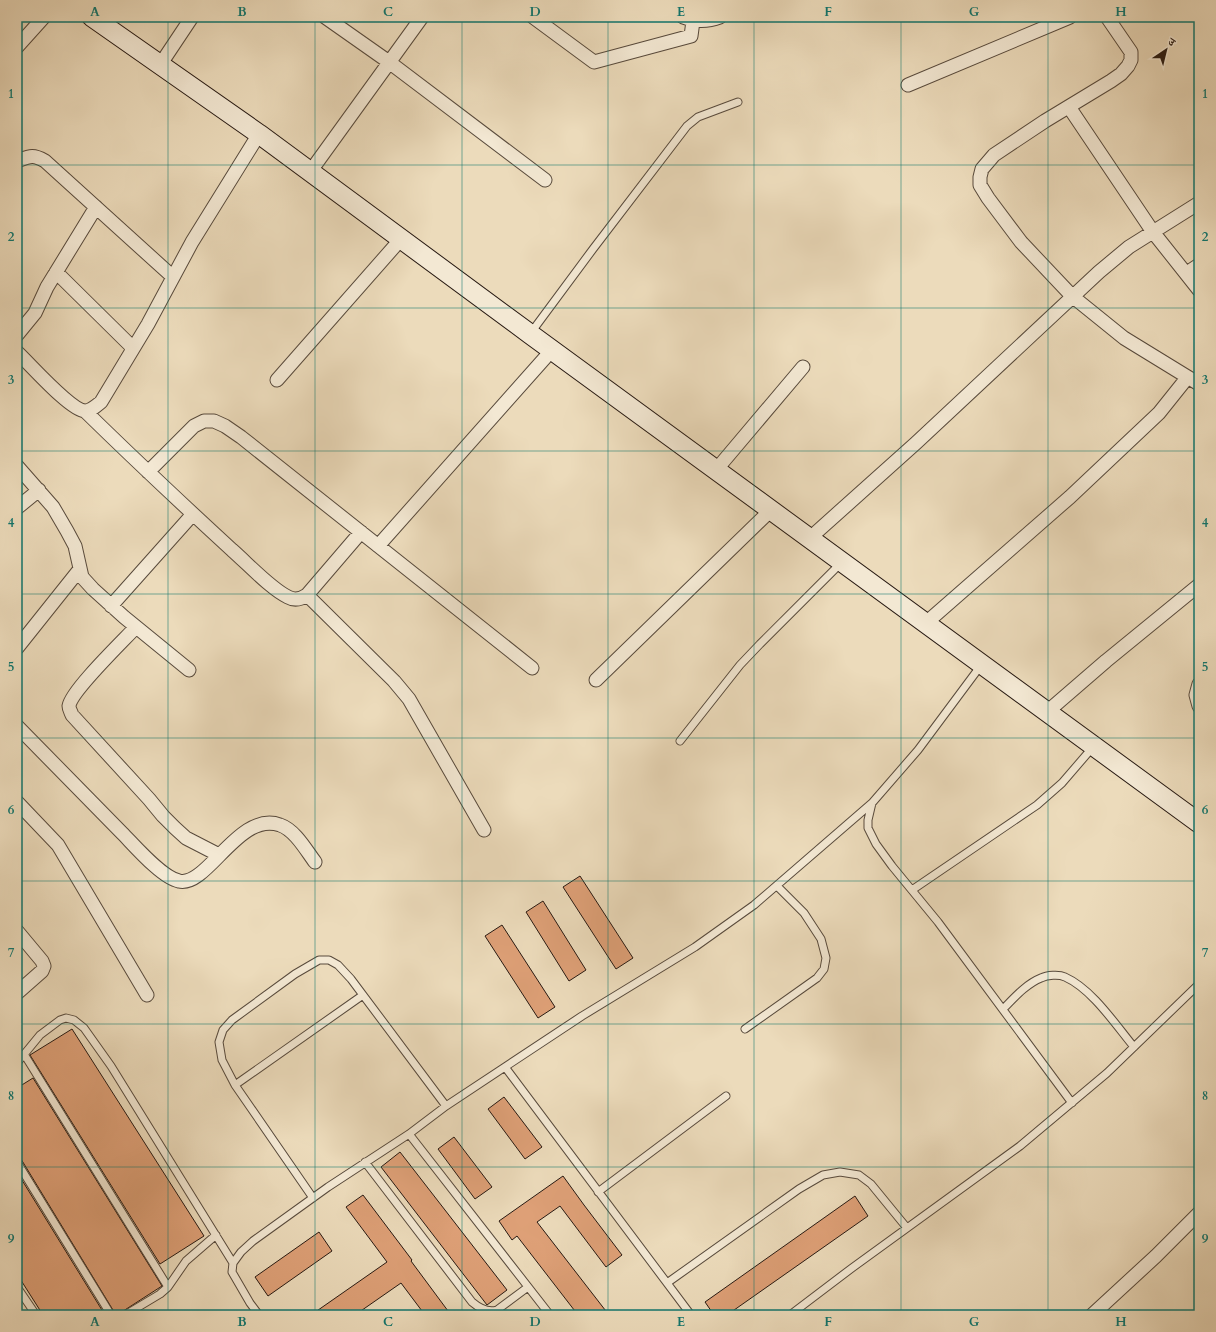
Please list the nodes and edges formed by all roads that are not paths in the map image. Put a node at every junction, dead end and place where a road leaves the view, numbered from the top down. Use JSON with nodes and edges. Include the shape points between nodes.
{"nodes":[{"id":1,"x":44,"y":17,"type":"edge"},
{"id":2,"x":92,"y":17,"type":"edge"},
{"id":3,"x":192,"y":17,"type":"edge"},
{"id":4,"x":326,"y":17,"type":"edge"},
{"id":5,"x":422,"y":17,"type":"edge"},
{"id":6,"x":534,"y":17,"type":"edge"},
{"id":7,"x":720,"y":17,"type":"edge"},
{"id":8,"x":1070,"y":17,"type":"edge"},
{"id":9,"x":1108,"y":17,"type":"edge"},
{"id":10,"x":688,"y":19,"type":"edge"},
{"id":11,"x":17,"y":47,"type":"edge"},
{"id":12,"x":389,"y":62,"type":"junction"},
{"id":13,"x":160,"y":65,"type":"junction"},
{"id":14,"x":908,"y":85,"type":"dead end"},
{"id":15,"x":738,"y":102,"type":"dead end"},
{"id":16,"x":1069,"y":107,"type":"junction"},
{"id":17,"x":259,"y":134,"type":"junction"},
{"id":18,"x":17,"y":160,"type":"edge"},
{"id":19,"x":310,"y":172,"type":"junction"},
{"id":20,"x":545,"y":180,"type":"dead end"},
{"id":21,"x":1199,"y":203,"type":"edge"},
{"id":22,"x":96,"y":207,"type":"junction"},
{"id":23,"x":1153,"y":232,"type":"junction"},
{"id":24,"x":401,"y":239,"type":"junction"},
{"id":25,"x":1199,"y":265,"type":"edge"},
{"id":26,"x":56,"y":272,"type":"junction"},
{"id":27,"x":1187,"y":273,"type":"junction"},
{"id":28,"x":173,"y":277,"type":"junction"},
{"id":29,"x":1199,"y":290,"type":"edge"},
{"id":30,"x":1072,"y":296,"type":"junction"},
{"id":31,"x":530,"y":334,"type":"junction"},
{"id":32,"x":17,"y":335,"type":"edge"},
{"id":33,"x":133,"y":348,"type":"junction"},
{"id":34,"x":552,"y":350,"type":"junction"},
{"id":35,"x":17,"y":352,"type":"edge"},
{"id":36,"x":803,"y":367,"type":"dead end"},
{"id":37,"x":1187,"y":378,"type":"junction"},
{"id":38,"x":277,"y":380,"type":"dead end"},
{"id":39,"x":1199,"y":384,"type":"edge"},
{"id":40,"x":85,"y":411,"type":"junction"},
{"id":41,"x":17,"y":466,"type":"edge"},
{"id":42,"x":716,"y":470,"type":"junction"},
{"id":43,"x":148,"y":472,"type":"junction"},
{"id":44,"x":39,"y":490,"type":"junction"},
{"id":45,"x":17,"y":508,"type":"edge"},
{"id":46,"x":771,"y":510,"type":"junction"},
{"id":47,"x":192,"y":514,"type":"junction"},
{"id":48,"x":361,"y":532,"type":"junction"},
{"id":49,"x":810,"y":538,"type":"junction"},
{"id":50,"x":378,"y":546,"type":"junction"},
{"id":51,"x":842,"y":562,"type":"junction"},
{"id":52,"x":80,"y":569,"type":"junction"},
{"id":53,"x":1199,"y":585,"type":"edge"},
{"id":54,"x":307,"y":595,"type":"junction"},
{"id":55,"x":112,"y":606,"type":"junction"},
{"id":56,"x":926,"y":623,"type":"junction"},
{"id":57,"x":136,"y":627,"type":"junction"},
{"id":58,"x":17,"y":648,"type":"edge"},
{"id":59,"x":982,"y":664,"type":"junction"},
{"id":60,"x":532,"y":668,"type":"dead end"},
{"id":61,"x":189,"y":670,"type":"dead end"},
{"id":62,"x":596,"y":680,"type":"dead end"},
{"id":63,"x":1199,"y":684,"type":"edge"},
{"id":64,"x":1199,"y":706,"type":"edge"},
{"id":65,"x":1047,"y":712,"type":"junction"},
{"id":66,"x":17,"y":726,"type":"edge"},
{"id":67,"x":680,"y":741,"type":"dead end"},
{"id":68,"x":1093,"y":746,"type":"junction"},
{"id":69,"x":17,"y":802,"type":"edge"},
{"id":70,"x":872,"y":803,"type":"junction"},
{"id":71,"x":1199,"y":823,"type":"edge"},
{"id":72,"x":484,"y":830,"type":"dead end"},
{"id":73,"x":219,"y":855,"type":"junction"},
{"id":74,"x":315,"y":862,"type":"dead end"},
{"id":75,"x":777,"y":886,"type":"junction"},
{"id":76,"x":912,"y":890,"type":"junction"},
{"id":77,"x":17,"y":931,"type":"edge"},
{"id":78,"x":1199,"y":984,"type":"edge"},
{"id":79,"x":17,"y":993,"type":"edge"},
{"id":80,"x":147,"y":995,"type":"dead end"},
{"id":81,"x":363,"y":995,"type":"junction"},
{"id":82,"x":1003,"y":1009,"type":"junction"},
{"id":83,"x":745,"y":1029,"type":"dead end"},
{"id":84,"x":1134,"y":1047,"type":"junction"},
{"id":85,"x":24,"y":1054,"type":"junction"},
{"id":86,"x":17,"y":1063,"type":"edge"},
{"id":87,"x":505,"y":1067,"type":"junction"},
{"id":88,"x":235,"y":1085,"type":"junction"},
{"id":89,"x":726,"y":1096,"type":"dead end"},
{"id":90,"x":1072,"y":1103,"type":"junction"},
{"id":91,"x":446,"y":1106,"type":"junction"},
{"id":92,"x":408,"y":1134,"type":"junction"},
{"id":93,"x":17,"y":1162,"type":"edge"},
{"id":94,"x":365,"y":1162,"type":"junction"},
{"id":95,"x":598,"y":1192,"type":"junction"},
{"id":96,"x":313,"y":1198,"type":"junction"},
{"id":97,"x":1199,"y":1213,"type":"edge"},
{"id":98,"x":907,"y":1228,"type":"junction"},
{"id":99,"x":216,"y":1235,"type":"junction"},
{"id":100,"x":233,"y":1263,"type":"junction"},
{"id":101,"x":667,"y":1283,"type":"junction"},
{"id":102,"x":17,"y":1287,"type":"edge"},
{"id":103,"x":168,"y":1287,"type":"junction"},
{"id":104,"x":528,"y":1287,"type":"junction"},
{"id":105,"x":36,"y":1315,"type":"edge"},
{"id":106,"x":111,"y":1315,"type":"edge"},
{"id":107,"x":125,"y":1315,"type":"edge"},
{"id":108,"x":259,"y":1315,"type":"edge"},
{"id":109,"x":550,"y":1315,"type":"edge"},
{"id":110,"x":691,"y":1315,"type":"edge"},
{"id":111,"x":790,"y":1315,"type":"edge"},
{"id":112,"x":1092,"y":1315,"type":"edge"}],
"edges":[{"from":1,"to":11,"type":"street"},
{"from":2,"to":13,"type":"main road"},
{"from":3,"to":13,"type":"street"},
{"from":4,"to":12,"type":"street"},
{"from":5,"to":12,"type":"street"},
{"from":6,"to":10,"type":"street","via":[[594,62],[691,36]]},
{"from":7,"to":10,"type":"street","via":[[714,20]]},
{"from":8,"to":14,"type":"street"},
{"from":9,"to":16,"type":"street","via":[[1130,52],[1131,60],[1121,74]]},
{"from":12,"to":19,"type":"street"},
{"from":12,"to":20,"type":"street"},
{"from":13,"to":17,"type":"main road"},
{"from":15,"to":31,"type":"lane","via":[[698,117],[688,126]]},
{"from":16,"to":23,"type":"street"},
{"from":16,"to":30,"type":"street","via":[[994,155],[982,169],[980,185],[1021,242]]},
{"from":17,"to":19,"type":"main road"},
{"from":17,"to":28,"type":"street"},
{"from":18,"to":22,"type":"street","via":[[36,156],[45,161]]},
{"from":19,"to":24,"type":"main road"},
{"from":21,"to":23,"type":"street"},
{"from":22,"to":26,"type":"street"},
{"from":22,"to":28,"type":"street"},
{"from":23,"to":27,"type":"street"},
{"from":23,"to":30,"type":"street","via":[[1129,247]]},
{"from":24,"to":31,"type":"main road"},
{"from":24,"to":38,"type":"street"},
{"from":25,"to":27,"type":"street"},
{"from":26,"to":32,"type":"street","via":[[35,313]]},
{"from":26,"to":33,"type":"street"},
{"from":27,"to":29,"type":"street"},
{"from":28,"to":33,"type":"street"},
{"from":30,"to":37,"type":"street","via":[[1124,338]]},
{"from":30,"to":49,"type":"street","via":[[916,443]]},
{"from":31,"to":34,"type":"main road"},
{"from":33,"to":40,"type":"street","via":[[101,402]]},
{"from":34,"to":42,"type":"main road"},
{"from":34,"to":50,"type":"street"},
{"from":35,"to":40,"type":"street","via":[[66,401]]},
{"from":36,"to":42,"type":"street"},
{"from":37,"to":39,"type":"street"},
{"from":37,"to":56,"type":"street","via":[[1159,413],[1070,497]]},
{"from":40,"to":43,"type":"street"},
{"from":41,"to":44,"type":"street"},
{"from":42,"to":46,"type":"main road"},
{"from":43,"to":47,"type":"street"},
{"from":43,"to":48,"type":"street","via":[[194,426],[204,421],[214,421],[241,437]]},
{"from":44,"to":45,"type":"street"},
{"from":44,"to":52,"type":"street","via":[[53,507],[75,546]]},
{"from":46,"to":49,"type":"main road"},
{"from":46,"to":62,"type":"street"},
{"from":47,"to":54,"type":"street","via":[[282,594],[295,600]]},
{"from":47,"to":55,"type":"street"},
{"from":48,"to":50,"type":"street"},
{"from":48,"to":54,"type":"street"},
{"from":49,"to":51,"type":"main road"},
{"from":50,"to":60,"type":"street"},
{"from":51,"to":56,"type":"main road"},
{"from":51,"to":67,"type":"lane","via":[[740,665]]},
{"from":52,"to":55,"type":"street","via":[[82,577]]},
{"from":52,"to":58,"type":"street"},
{"from":53,"to":65,"type":"street"},
{"from":54,"to":72,"type":"street","via":[[409,699]]},
{"from":55,"to":57,"type":"street"},
{"from":56,"to":59,"type":"main road"},
{"from":57,"to":61,"type":"street"},
{"from":57,"to":73,"type":"street","via":[[84,683],[69,707],[72,715],[175,828],[186,838]]},
{"from":59,"to":65,"type":"main road"},
{"from":59,"to":70,"type":"lane","via":[[918,750]]},
{"from":63,"to":64,"type":"street","via":[[1196,695]]},
{"from":65,"to":68,"type":"main road"},
{"from":66,"to":73,"type":"street","via":[[147,858],[174,880],[188,881],[198,876]]},
{"from":68,"to":71,"type":"main road"},
{"from":68,"to":76,"type":"lane","via":[[1062,783],[1037,805]]},
{"from":69,"to":80,"type":"street","via":[[58,845]]},
{"from":70,"to":75,"type":"lane"},
{"from":70,"to":76,"type":"lane","via":[[868,820],[871,835]]},
{"from":73,"to":74,"type":"street","via":[[245,832],[258,825],[270,823],[291,831]]},
{"from":75,"to":83,"type":"lane","via":[[804,913],[821,939],[826,958],[824,969],[816,978]]},
{"from":75,"to":87,"type":"lane","via":[[695,948],[582,1016]]},
{"from":76,"to":82,"type":"lane"},
{"from":77,"to":79,"type":"street","via":[[44,966],[42,971]]},
{"from":78,"to":84,"type":"lane"},
{"from":81,"to":88,"type":"lane"},
{"from":81,"to":88,"type":"lane","via":[[338,965],[329,960],[319,960],[294,974],[232,1020],[223,1030],[219,1042],[222,1060]]},
{"from":81,"to":91,"type":"lane"},
{"from":82,"to":84,"type":"lane","via":[[1041,977],[1063,976],[1077,984],[1093,999]]},
{"from":82,"to":90,"type":"lane"},
{"from":84,"to":90,"type":"lane"},
{"from":85,"to":86,"type":"lane"},
{"from":85,"to":99,"type":"lane","via":[[40,1035],[60,1020],[74,1020],[84,1028],[111,1066]]},
{"from":85,"to":103,"type":"lane"},
{"from":87,"to":91,"type":"lane"},
{"from":87,"to":95,"type":"lane"},
{"from":88,"to":96,"type":"lane"},
{"from":89,"to":95,"type":"lane"},
{"from":90,"to":98,"type":"lane","via":[[1020,1146]]},
{"from":91,"to":92,"type":"lane"},
{"from":92,"to":94,"type":"lane"},
{"from":92,"to":104,"type":"lane"},
{"from":93,"to":106,"type":"lane"},
{"from":94,"to":96,"type":"lane"},
{"from":94,"to":104,"type":"lane","via":[[478,1307],[497,1310]]},
{"from":95,"to":101,"type":"lane"},
{"from":96,"to":100,"type":"lane","via":[[253,1241]]},
{"from":97,"to":112,"type":"street"},
{"from":98,"to":101,"type":"lane","via":[[871,1184],[859,1175],[840,1172],[823,1175],[799,1189]]},
{"from":98,"to":111,"type":"lane"},
{"from":99,"to":100,"type":"lane"},
{"from":99,"to":103,"type":"lane","via":[[186,1261]]},
{"from":100,"to":108,"type":"lane","via":[[232,1272]]},
{"from":101,"to":110,"type":"lane"},
{"from":102,"to":105,"type":"lane"},
{"from":103,"to":107,"type":"lane"},
{"from":104,"to":109,"type":"lane"}]}
